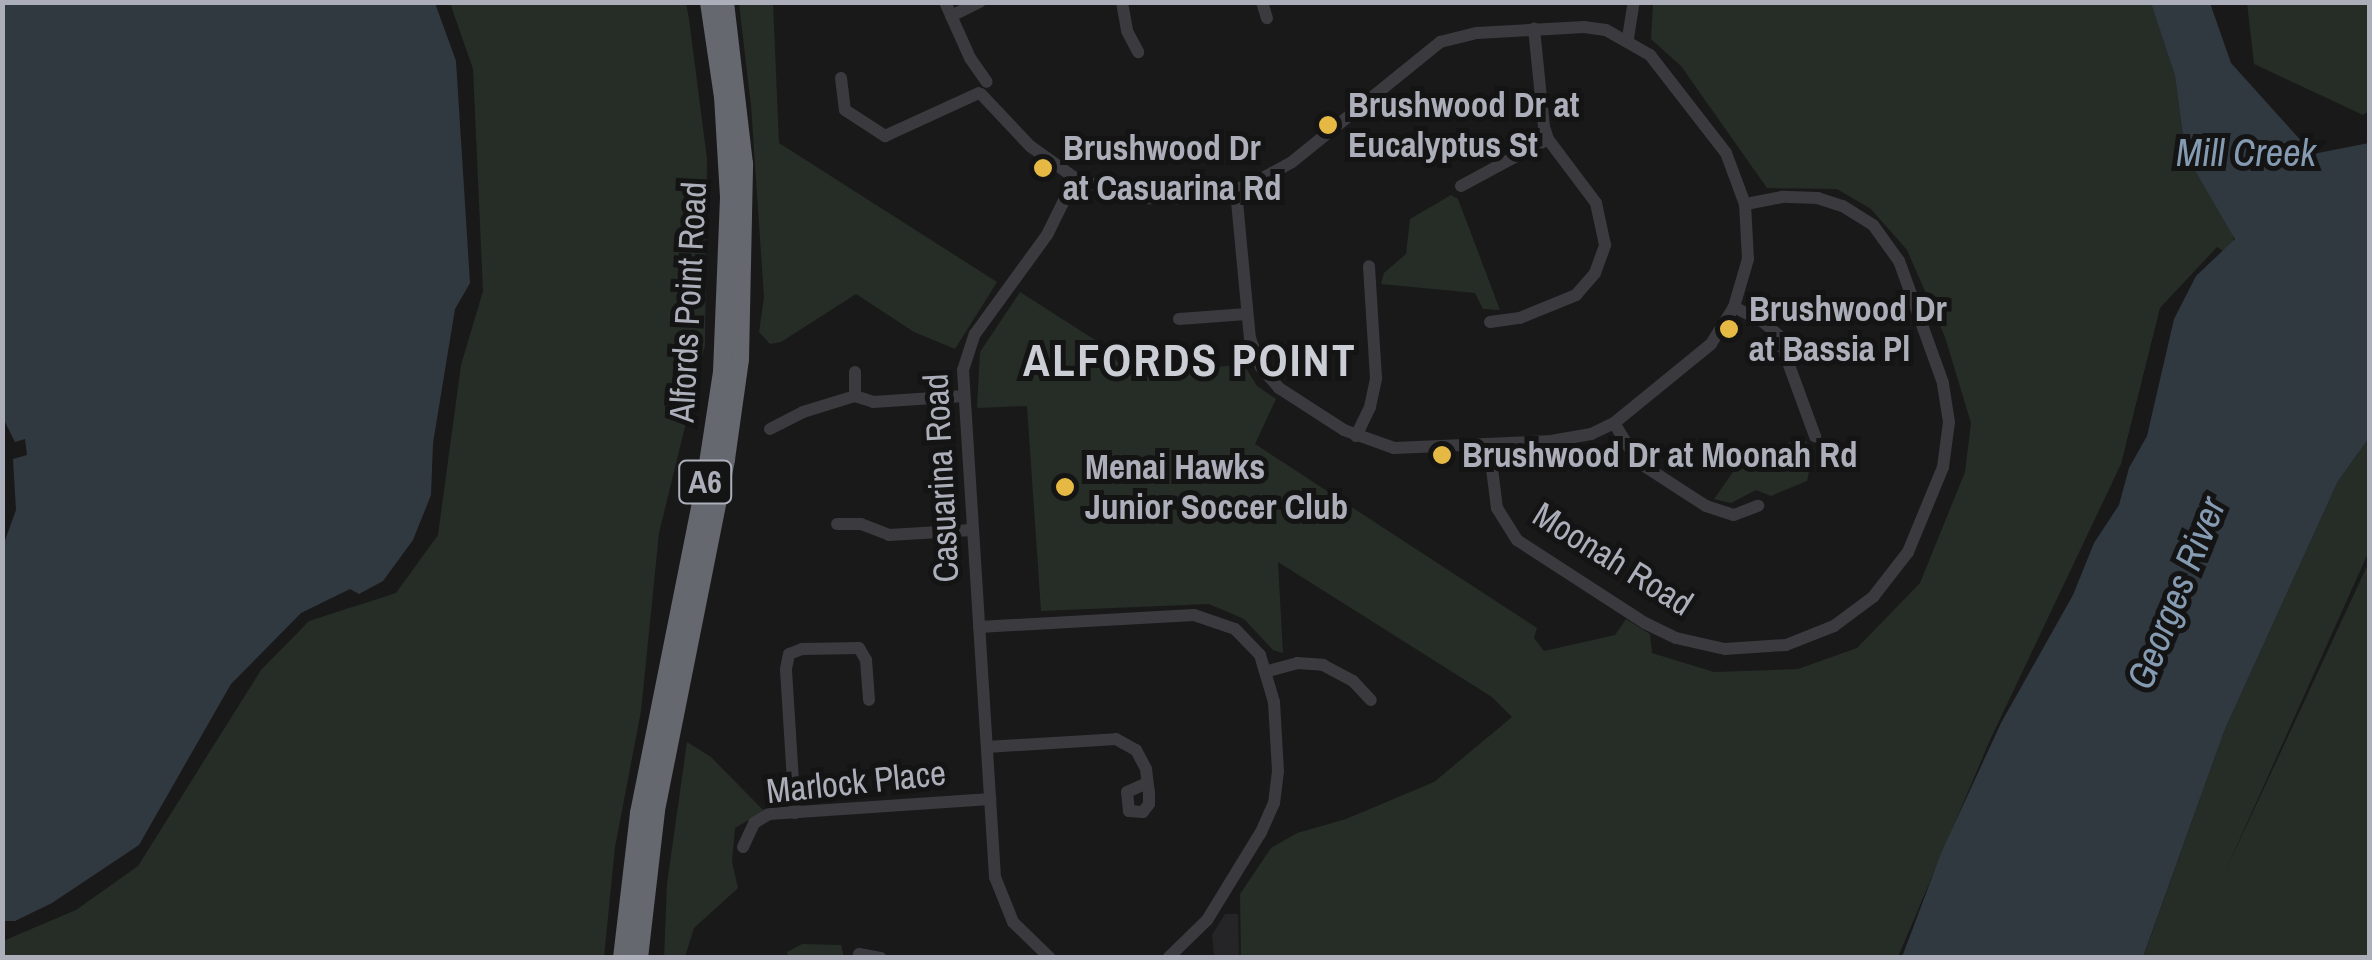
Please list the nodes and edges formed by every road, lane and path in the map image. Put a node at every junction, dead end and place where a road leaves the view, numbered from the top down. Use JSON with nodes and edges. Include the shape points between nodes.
{"nodes":[{"id":1,"x":709,"y":2,"type":"edge"},
{"id":2,"x":725,"y":2,"type":"edge"},
{"id":3,"x":980,"y":2,"type":"edge"},
{"id":4,"x":1122,"y":2,"type":"edge"},
{"id":5,"x":1262,"y":2,"type":"edge"},
{"id":6,"x":1634,"y":2,"type":"edge"},
{"id":7,"x":948,"y":9,"type":"edge"},
{"id":8,"x":1268,"y":18,"type":"dead end"},
{"id":9,"x":1534,"y":30,"type":"junction"},
{"id":10,"x":1628,"y":38,"type":"junction"},
{"id":11,"x":1138,"y":52,"type":"dead end"},
{"id":12,"x":841,"y":78,"type":"dead end"},
{"id":13,"x":981,"y":88,"type":"junction"},
{"id":14,"x":1548,"y":139,"type":"junction"},
{"id":15,"x":1075,"y":178,"type":"junction"},
{"id":16,"x":1462,"y":186,"type":"dead end"},
{"id":17,"x":1236,"y":191,"type":"junction"},
{"id":18,"x":1746,"y":204,"type":"junction"},
{"id":19,"x":1369,"y":266,"type":"dead end"},
{"id":20,"x":1734,"y":308,"type":"junction"},
{"id":21,"x":1247,"y":314,"type":"junction"},
{"id":22,"x":1180,"y":319,"type":"dead end"},
{"id":23,"x":1490,"y":322,"type":"dead end"},
{"id":24,"x":855,"y":372,"type":"dead end"},
{"id":25,"x":855,"y":396,"type":"junction"},
{"id":26,"x":964,"y":396,"type":"junction"},
{"id":27,"x":1614,"y":423,"type":"junction"},
{"id":28,"x":770,"y":429,"type":"dead end"},
{"id":29,"x":1356,"y":436,"type":"junction"},
{"id":30,"x":1815,"y":436,"type":"dead end"},
{"id":31,"x":1489,"y":445,"type":"junction"},
{"id":32,"x":1758,"y":506,"type":"dead end"},
{"id":33,"x":837,"y":524,"type":"dead end"},
{"id":34,"x":972,"y":530,"type":"junction"},
{"id":35,"x":978,"y":627,"type":"junction"},
{"id":36,"x":1268,"y":671,"type":"junction"},
{"id":37,"x":869,"y":700,"type":"dead end"},
{"id":38,"x":1370,"y":700,"type":"dead end"},
{"id":39,"x":987,"y":747,"type":"junction"},
{"id":40,"x":1148,"y":783,"type":"dead end"},
{"id":41,"x":990,"y":799,"type":"junction"},
{"id":42,"x":795,"y":812,"type":"junction"},
{"id":43,"x":743,"y":847,"type":"dead end"},
{"id":44,"x":859,"y":954,"type":"dead end"},
{"id":45,"x":622,"y":958,"type":"edge"},
{"id":46,"x":639,"y":958,"type":"edge"},
{"id":47,"x":880,"y":958,"type":"edge"},
{"id":48,"x":1050,"y":958,"type":"edge"},
{"id":49,"x":1168,"y":958,"type":"edge"}],
"edges":[{"from":1,"to":45,"type":"highway","name":"Alfords Point Road","number":"A6","via":[[729,197],[722,372],[639,814]]},
{"from":2,"to":46,"type":"highway","name":"Alfords Point Road","number":"A6","via":[[744,180],[740,359],[656,810]]},
{"from":3,"to":7,"type":"street"},
{"from":4,"to":11,"type":"street"},
{"from":5,"to":8,"type":"street"},
{"from":6,"to":10,"type":"street"},
{"from":7,"to":13,"type":"street"},
{"from":9,"to":10,"type":"street","via":[[1595,28]]},
{"from":9,"to":14,"type":"street"},
{"from":9,"to":17,"type":"street","via":[[1466,34],[1429,48],[1292,162]]},
{"from":10,"to":18,"type":"street","via":[[1650,54],[1719,143]]},
{"from":12,"to":13,"type":"street","via":[[848,114],[885,136]]},
{"from":13,"to":15,"type":"street","via":[[1030,146]]},
{"from":14,"to":16,"type":"street"},
{"from":14,"to":23,"type":"street","via":[[1600,210],[1600,263],[1565,302]]},
{"from":15,"to":17,"type":"street","via":[[1150,199]]},
{"from":15,"to":26,"type":"street","name":"Casuarina Road","via":[[1040,244],[971,341]]},
{"from":17,"to":21,"type":"street"},
{"from":18,"to":20,"type":"street","via":[[1748,259]]},
{"from":18,"to":31,"type":"street","name":"Moonah Road","via":[[1818,198],[1873,225],[1899,261],[1945,392],[1949,434],[1943,467],[1908,552],[1864,606],[1814,636],[1762,649],[1716,648],[1666,634],[1517,540],[1496,508]]},
{"from":19,"to":29,"type":"street","via":[[1376,378]]},
{"from":20,"to":27,"type":"street","via":[[1702,353]]},
{"from":20,"to":30,"type":"street","via":[[1778,335]]},
{"from":21,"to":22,"type":"street"},
{"from":21,"to":29,"type":"street","via":[[1252,349],[1266,375]]},
{"from":24,"to":25,"type":"street"},
{"from":25,"to":26,"type":"street","via":[[873,402]]},
{"from":25,"to":28,"type":"street"},
{"from":26,"to":34,"type":"street","name":"Casuarina Road"},
{"from":27,"to":31,"type":"street","via":[[1568,439]]},
{"from":27,"to":32,"type":"street","via":[[1638,462],[1706,506],[1734,514]]},
{"from":29,"to":31,"type":"street","via":[[1404,449]]},
{"from":33,"to":34,"type":"street","via":[[861,524],[889,536]]},
{"from":34,"to":35,"type":"street","name":"Casuarina Road"},
{"from":35,"to":36,"type":"street","name":"Casuarina Road","via":[[1206,616],[1242,635]]},
{"from":35,"to":39,"type":"street","name":"Casuarina Road"},
{"from":36,"to":38,"type":"street","via":[[1297,662],[1323,665],[1353,681]]},
{"from":36,"to":49,"type":"street","via":[[1278,771],[1270,814],[1200,930]]},
{"from":37,"to":42,"type":"street","via":[[859,648],[789,654]]},
{"from":39,"to":40,"type":"street","via":[[1116,739],[1140,756]]},
{"from":39,"to":41,"type":"street","name":"Casuarina Road"},
{"from":41,"to":42,"type":"street","name":"Marlock Place"},
{"from":41,"to":48,"type":"street","name":"Casuarina Road","via":[[1004,905]]},
{"from":42,"to":43,"type":"street","name":"Marlock Place","via":[[759,819]]},
{"from":44,"to":47,"type":"street"}]}
